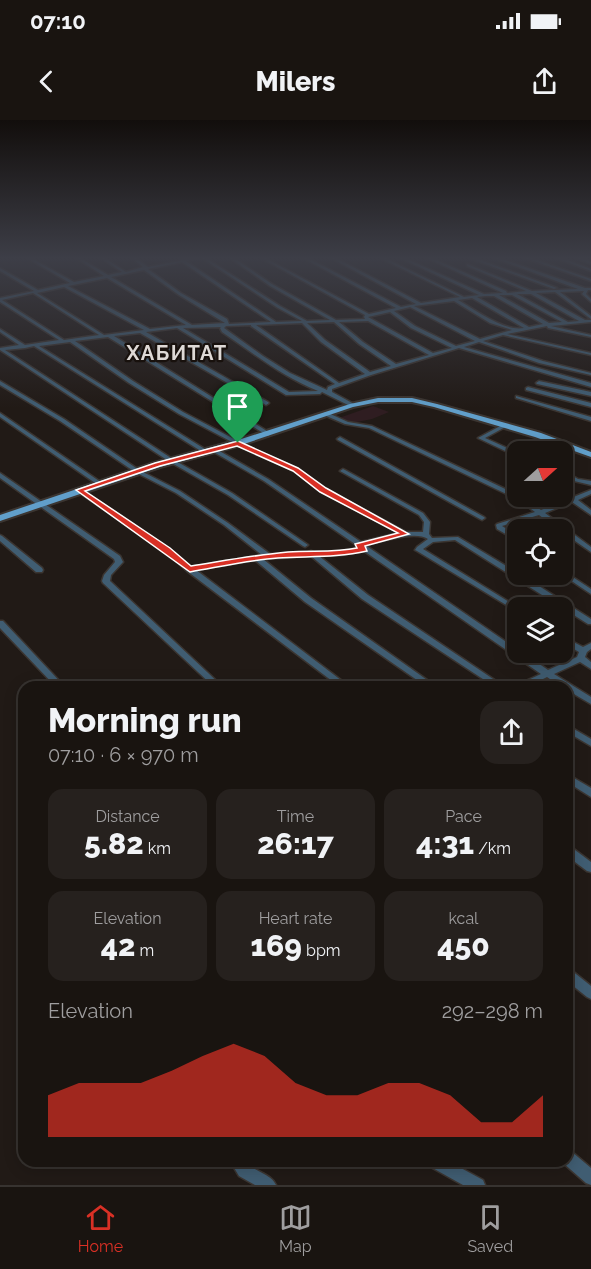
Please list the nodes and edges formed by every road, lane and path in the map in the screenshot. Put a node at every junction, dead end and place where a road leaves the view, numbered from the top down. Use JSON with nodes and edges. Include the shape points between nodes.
{"nodes":[{"id":1,"x":13,"y":308,"type":"edge"},
{"id":2,"x":61,"y":308,"type":"edge"},
{"id":3,"x":107,"y":308,"type":"edge"},
{"id":4,"x":160,"y":308,"type":"edge"},
{"id":5,"x":204,"y":308,"type":"edge"},
{"id":6,"x":252,"y":308,"type":"edge"},
{"id":7,"x":280,"y":308,"type":"edge"},
{"id":8,"x":311,"y":308,"type":"edge"},
{"id":9,"x":351,"y":308,"type":"edge"},
{"id":10,"x":401,"y":308,"type":"edge"},
{"id":11,"x":414,"y":308,"type":"edge"},
{"id":12,"x":468,"y":308,"type":"edge"},
{"id":13,"x":492,"y":308,"type":"edge"},
{"id":14,"x":519,"y":308,"type":"edge"},
{"id":15,"x":538,"y":308,"type":"edge"},
{"id":16,"x":558,"y":308,"type":"edge"},
{"id":17,"x":579,"y":308,"type":"edge"},
{"id":18,"x":390,"y":310,"type":"junction"},
{"id":19,"x":369,"y":318,"type":"junction"},
{"id":20,"x":591,"y":319,"type":"edge"},
{"id":21,"x":335,"y":321,"type":"junction"},
{"id":22,"x":305,"y":322,"type":"junction"},
{"id":23,"x":583,"y":322,"type":"junction"},
{"id":24,"x":567,"y":323,"type":"junction"},
{"id":25,"x":276,"y":324,"type":"junction"},
{"id":26,"x":253,"y":325,"type":"junction"},
{"id":27,"x":550,"y":325,"type":"junction"},
{"id":28,"x":191,"y":326,"type":"junction"},
{"id":29,"x":224,"y":326,"type":"junction"},
{"id":30,"x":543,"y":326,"type":"junction"},
{"id":31,"x":178,"y":327,"type":"junction"},
{"id":32,"x":528,"y":328,"type":"junction"},
{"id":33,"x":0,"y":330,"type":"edge"},
{"id":34,"x":150,"y":330,"type":"junction"},
{"id":35,"x":516,"y":331,"type":"junction"},
{"id":36,"x":141,"y":332,"type":"junction"},
{"id":37,"x":502,"y":334,"type":"junction"},
{"id":38,"x":108,"y":336,"type":"junction"},
{"id":39,"x":591,"y":336,"type":"edge"},
{"id":40,"x":72,"y":341,"type":"junction"},
{"id":41,"x":479,"y":341,"type":"junction"},
{"id":42,"x":65,"y":342,"type":"junction"},
{"id":43,"x":36,"y":346,"type":"junction"},
{"id":44,"x":25,"y":347,"type":"junction"},
{"id":45,"x":457,"y":347,"type":"junction"},
{"id":46,"x":0,"y":349,"type":"edge"},
{"id":47,"x":591,"y":354,"type":"edge"},
{"id":48,"x":434,"y":355,"type":"junction"},
{"id":49,"x":395,"y":366,"type":"junction"},
{"id":50,"x":369,"y":374,"type":"junction"},
{"id":51,"x":591,"y":374,"type":"edge"},
{"id":52,"x":550,"y":375,"type":"junction"},
{"id":53,"x":0,"y":383,"type":"edge"},
{"id":54,"x":539,"y":383,"type":"junction"},
{"id":55,"x":339,"y":385,"type":"junction"},
{"id":56,"x":591,"y":385,"type":"edge"},
{"id":57,"x":329,"y":393,"type":"junction"},
{"id":58,"x":591,"y":394,"type":"edge"},
{"id":59,"x":518,"y":397,"type":"dead end"},
{"id":60,"x":266,"y":403,"type":"dead end"},
{"id":61,"x":352,"y":405,"type":"junction"},
{"id":62,"x":591,"y":405,"type":"edge"},
{"id":63,"x":326,"y":414,"type":"junction"},
{"id":64,"x":0,"y":415,"type":"edge"},
{"id":65,"x":591,"y":419,"type":"edge"},
{"id":66,"x":507,"y":425,"type":"junction"},
{"id":67,"x":268,"y":434,"type":"junction"},
{"id":68,"x":340,"y":439,"type":"dead end"},
{"id":69,"x":238,"y":443,"type":"junction"},
{"id":70,"x":507,"y":449,"type":"edge"},
{"id":71,"x":210,"y":451,"type":"junction"},
{"id":72,"x":591,"y":455,"type":"edge"},
{"id":73,"x":172,"y":461,"type":"junction"},
{"id":74,"x":137,"y":471,"type":"junction"},
{"id":75,"x":343,"y":471,"type":"dead end"},
{"id":76,"x":0,"y":475,"type":"edge"},
{"id":77,"x":573,"y":478,"type":"edge"},
{"id":78,"x":591,"y":483,"type":"edge"},
{"id":79,"x":100,"y":484,"type":"junction"},
{"id":80,"x":80,"y":490,"type":"junction"},
{"id":81,"x":591,"y":492,"type":"edge"},
{"id":82,"x":574,"y":500,"type":"junction"},
{"id":83,"x":40,"y":504,"type":"junction"},
{"id":84,"x":542,"y":512,"type":"junction"},
{"id":85,"x":591,"y":513,"type":"edge"},
{"id":86,"x":0,"y":518,"type":"edge"},
{"id":87,"x":482,"y":518,"type":"dead end"},
{"id":88,"x":519,"y":519,"type":"edge"},
{"id":89,"x":507,"y":523,"type":"edge"},
{"id":90,"x":507,"y":533,"type":"edge"},
{"id":91,"x":405,"y":534,"type":"junction"},
{"id":92,"x":0,"y":537,"type":"edge"},
{"id":93,"x":428,"y":537,"type":"junction"},
{"id":94,"x":304,"y":545,"type":"dead end"},
{"id":95,"x":361,"y":547,"type":"junction"},
{"id":96,"x":591,"y":550,"type":"edge"},
{"id":97,"x":310,"y":553,"type":"junction"},
{"id":98,"x":268,"y":556,"type":"junction"},
{"id":99,"x":257,"y":558,"type":"junction"},
{"id":100,"x":190,"y":569,"type":"junction"},
{"id":101,"x":39,"y":570,"type":"dead end"},
{"id":102,"x":573,"y":580,"type":"edge"},
{"id":103,"x":591,"y":592,"type":"edge"},
{"id":104,"x":507,"y":603,"type":"edge"},
{"id":105,"x":591,"y":622,"type":"edge"},
{"id":106,"x":0,"y":623,"type":"edge"},
{"id":107,"x":591,"y":645,"type":"edge"},
{"id":108,"x":573,"y":647,"type":"edge"},
{"id":109,"x":582,"y":654,"type":"junction"},
{"id":110,"x":591,"y":666,"type":"edge"},
{"id":111,"x":547,"y":674,"type":"junction"},
{"id":112,"x":55,"y":681,"type":"edge"},
{"id":113,"x":213,"y":681,"type":"edge"},
{"id":114,"x":338,"y":681,"type":"edge"},
{"id":115,"x":424,"y":681,"type":"edge"},
{"id":116,"x":492,"y":681,"type":"edge"},
{"id":117,"x":532,"y":681,"type":"edge"},
{"id":118,"x":558,"y":681,"type":"edge"},
{"id":119,"x":573,"y":690,"type":"edge"},
{"id":120,"x":591,"y":701,"type":"edge"},
{"id":121,"x":573,"y":732,"type":"edge"},
{"id":122,"x":591,"y":743,"type":"edge"},
{"id":123,"x":573,"y":781,"type":"edge"},
{"id":124,"x":591,"y":793,"type":"edge"},
{"id":125,"x":573,"y":854,"type":"edge"},
{"id":126,"x":591,"y":868,"type":"edge"},
{"id":127,"x":573,"y":979,"type":"edge"},
{"id":128,"x":591,"y":993,"type":"edge"},
{"id":129,"x":573,"y":1162,"type":"edge"},
{"id":130,"x":241,"y":1167,"type":"edge"},
{"id":131,"x":445,"y":1167,"type":"edge"},
{"id":132,"x":591,"y":1178,"type":"edge"},
{"id":133,"x":269,"y":1185,"type":"edge"},
{"id":134,"x":478,"y":1185,"type":"edge"}],
"edges":[{"from":1,"to":42,"type":"street"},
{"from":2,"to":38,"type":"street"},
{"from":3,"to":34,"type":"street"},
{"from":4,"to":28,"type":"street"},
{"from":5,"to":29,"type":"street","via":[[225,320]]},
{"from":6,"to":25,"type":"street"},
{"from":7,"to":22,"type":"street"},
{"from":8,"to":21,"type":"street"},
{"from":9,"to":19,"type":"street"},
{"from":10,"to":18,"type":"street"},
{"from":11,"to":41,"type":"street"},
{"from":12,"to":35,"type":"street"},
{"from":13,"to":32,"type":"street"},
{"from":14,"to":27,"type":"street"},
{"from":15,"to":24,"type":"street"},
{"from":16,"to":23,"type":"street"},
{"from":17,"to":20,"type":"street"},
{"from":18,"to":19,"type":"street"},
{"from":18,"to":45,"type":"street","via":[[413,327]]},
{"from":19,"to":21,"type":"street"},
{"from":19,"to":48,"type":"street"},
{"from":20,"to":23,"type":"street"},
{"from":21,"to":22,"type":"street"},
{"from":21,"to":49,"type":"street"},
{"from":22,"to":25,"type":"street"},
{"from":22,"to":50,"type":"street","via":[[323,341]]},
{"from":23,"to":24,"type":"street"},
{"from":24,"to":27,"type":"street"},
{"from":25,"to":26,"type":"street"},
{"from":26,"to":29,"type":"street"},
{"from":26,"to":55,"type":"street"},
{"from":27,"to":30,"type":"street"},
{"from":28,"to":29,"type":"street"},
{"from":28,"to":31,"type":"street"},
{"from":29,"to":57,"type":"street","via":[[224,331],[253,351]]},
{"from":30,"to":32,"type":"street"},
{"from":30,"to":39,"type":"street"},
{"from":31,"to":34,"type":"street"},
{"from":31,"to":57,"type":"street","via":[[288,394]]},
{"from":32,"to":35,"type":"street"},
{"from":33,"to":44,"type":"street"},
{"from":34,"to":36,"type":"street"},
{"from":35,"to":37,"type":"street"},
{"from":36,"to":38,"type":"street"},
{"from":36,"to":60,"type":"street"},
{"from":37,"to":41,"type":"street"},
{"from":37,"to":47,"type":"street"},
{"from":38,"to":40,"type":"street"},
{"from":38,"to":67,"type":"street"},
{"from":40,"to":42,"type":"street"},
{"from":40,"to":69,"type":"street","via":[[180,413]]},
{"from":41,"to":45,"type":"street"},
{"from":41,"to":51,"type":"street"},
{"from":42,"to":43,"type":"street"},
{"from":43,"to":44,"type":"street"},
{"from":43,"to":71,"type":"street"},
{"from":44,"to":46,"type":"street"},
{"from":45,"to":48,"type":"street"},
{"from":45,"to":52,"type":"street"},
{"from":46,"to":73,"type":"street"},
{"from":48,"to":49,"type":"street"},
{"from":49,"to":50,"type":"street"},
{"from":50,"to":55,"type":"street"},
{"from":52,"to":54,"type":"street"},
{"from":52,"to":56,"type":"street"},
{"from":53,"to":74,"type":"street"},
{"from":54,"to":58,"type":"street"},
{"from":54,"to":62,"type":"street","via":[[525,390]]},
{"from":55,"to":57,"type":"street","via":[[330,388]]},
{"from":57,"to":61,"type":"street"},
{"from":59,"to":65,"type":"street"},
{"from":61,"to":63,"type":"main road"},
{"from":61,"to":66,"type":"main road","via":[[412,400]]},
{"from":63,"to":67,"type":"main road"},
{"from":63,"to":84,"type":"street","via":[[370,428]]},
{"from":64,"to":79,"type":"street"},
{"from":66,"to":70,"type":"street","via":[[482,438]]},
{"from":66,"to":72,"type":"main road"},
{"from":67,"to":69,"type":"main road"},
{"from":68,"to":87,"type":"street"},
{"from":69,"to":71,"type":"main road"},
{"from":69,"to":91,"type":"street","via":[[296,470],[323,490]]},
{"from":71,"to":73,"type":"main road"},
{"from":71,"to":95,"type":"street","via":[[266,480]]},
{"from":73,"to":74,"type":"main road"},
{"from":73,"to":94,"type":"street","via":[[230,494]]},
{"from":74,"to":79,"type":"main road"},
{"from":74,"to":98,"type":"street","via":[[178,492]]},
{"from":75,"to":93,"type":"street","via":[[421,514],[428,522]]},
{"from":76,"to":83,"type":"street"},
{"from":77,"to":78,"type":"street"},
{"from":79,"to":80,"type":"main road"},
{"from":80,"to":83,"type":"main road"},
{"from":80,"to":100,"type":"street"},
{"from":81,"to":82,"type":"street"},
{"from":82,"to":84,"type":"street"},
{"from":82,"to":85,"type":"street"},
{"from":83,"to":86,"type":"main road"},
{"from":83,"to":113,"type":"street","via":[[117,558],[118,566],[106,580]]},
{"from":84,"to":88,"type":"street"},
{"from":84,"to":96,"type":"street"},
{"from":89,"to":90,"type":"street","via":[[499,525]]},
{"from":91,"to":93,"type":"street"},
{"from":91,"to":95,"type":"street"},
{"from":92,"to":101,"type":"street"},
{"from":93,"to":104,"type":"street","via":[[419,550]]},
{"from":93,"to":105,"type":"street","via":[[456,538]]},
{"from":95,"to":97,"type":"street","via":[[338,555]]},
{"from":95,"to":111,"type":"street"},
{"from":97,"to":98,"type":"street"},
{"from":97,"to":116,"type":"street","via":[[365,597]]},
{"from":98,"to":99,"type":"street"},
{"from":99,"to":100,"type":"street"},
{"from":99,"to":115,"type":"street","via":[[308,600]]},
{"from":100,"to":114,"type":"street"},
{"from":102,"to":103,"type":"street"},
{"from":106,"to":112,"type":"street"},
{"from":107,"to":109,"type":"street"},
{"from":108,"to":109,"type":"street"},
{"from":109,"to":110,"type":"street"},
{"from":109,"to":111,"type":"street"},
{"from":111,"to":117,"type":"street"},
{"from":111,"to":118,"type":"street"},
{"from":119,"to":120,"type":"street"},
{"from":121,"to":122,"type":"street"},
{"from":123,"to":124,"type":"street"},
{"from":125,"to":126,"type":"street"},
{"from":127,"to":128,"type":"street"},
{"from":129,"to":132,"type":"street"},
{"from":130,"to":133,"type":"street"},
{"from":131,"to":134,"type":"street"}]}
